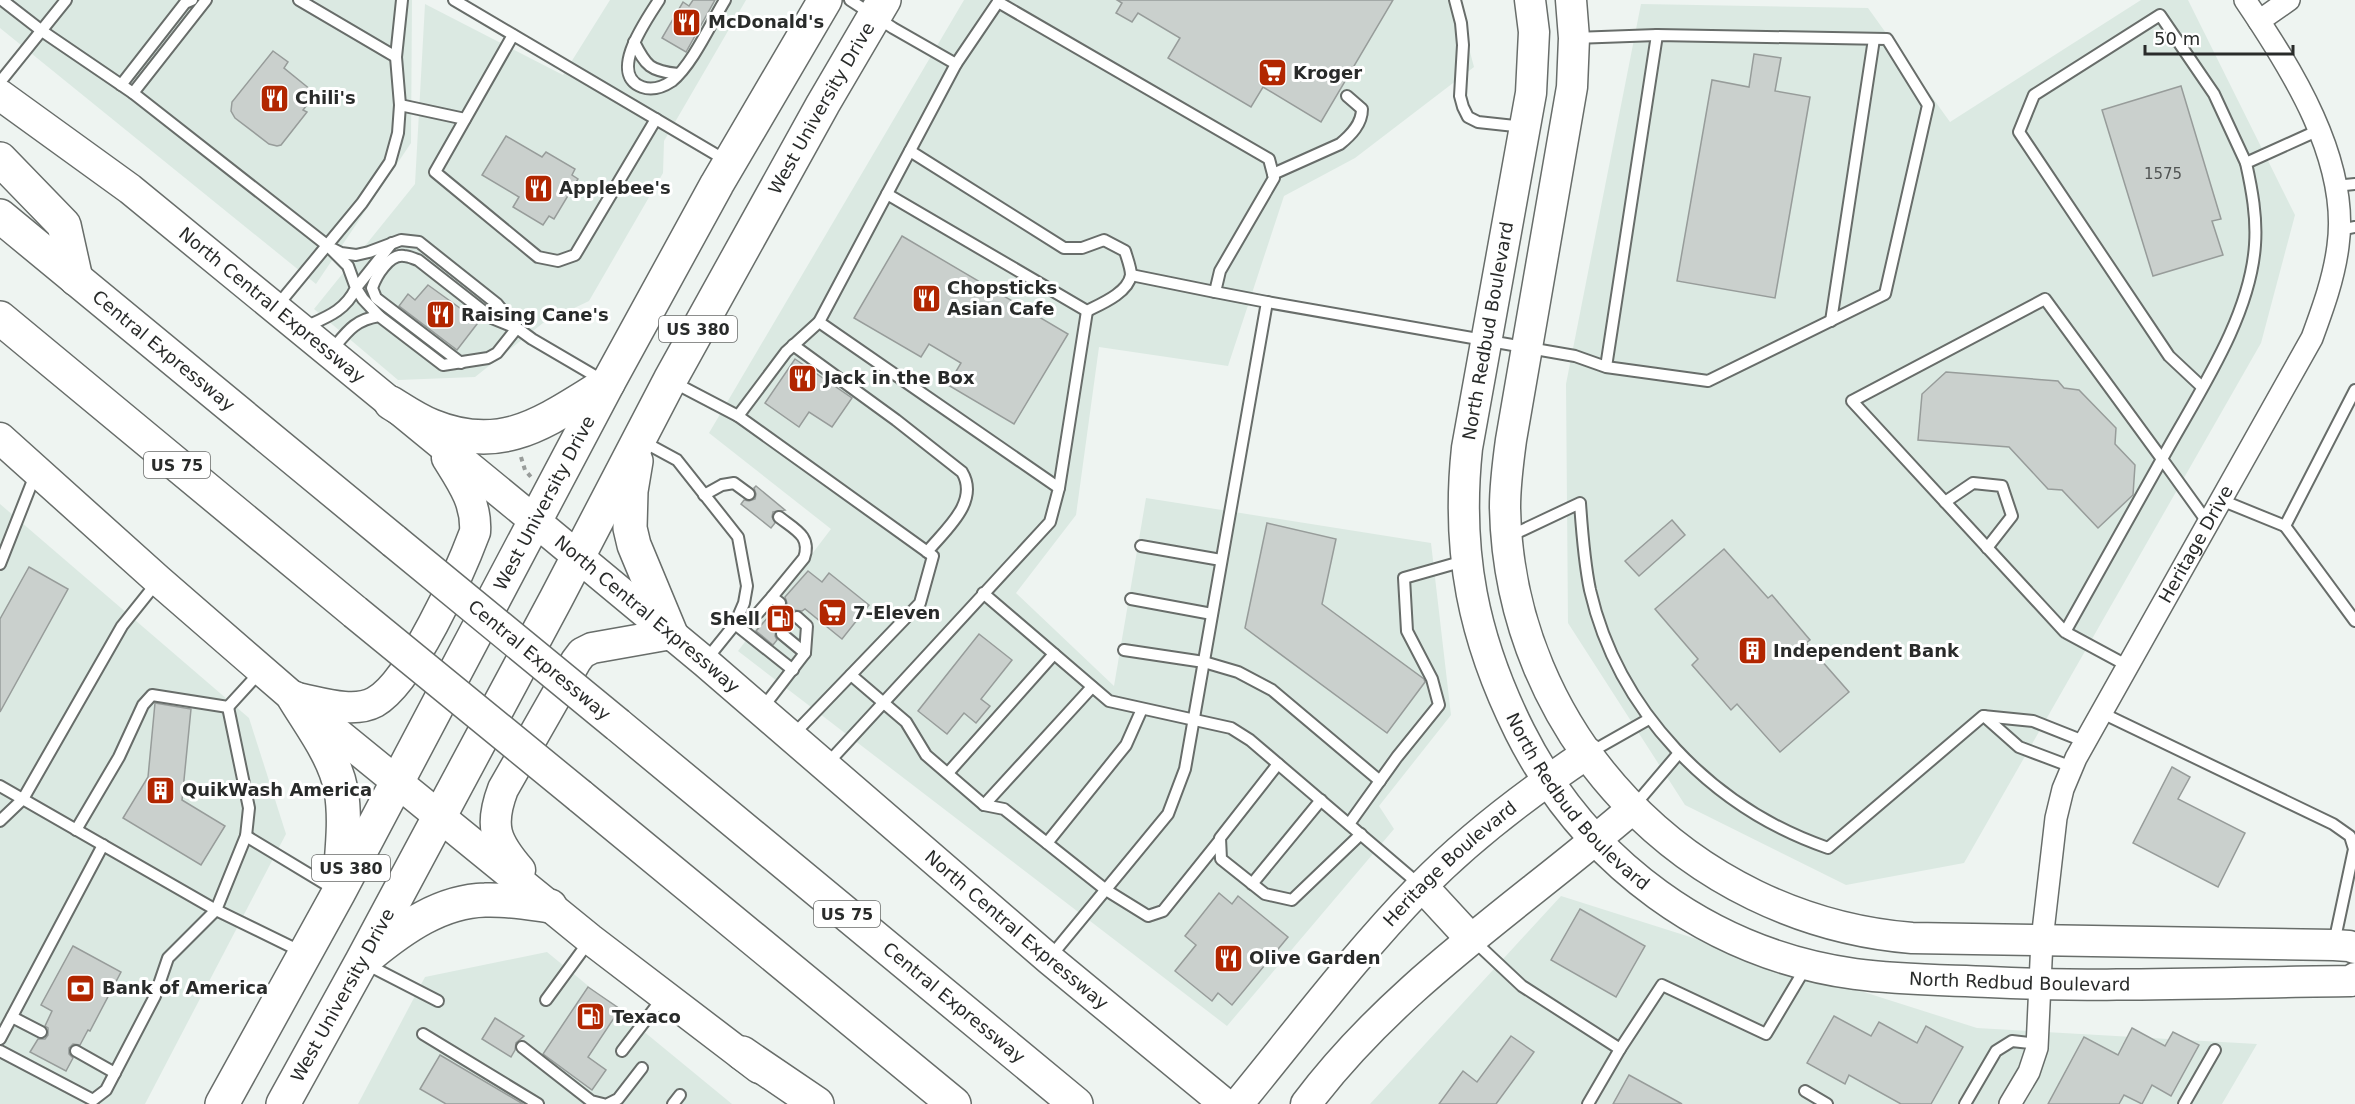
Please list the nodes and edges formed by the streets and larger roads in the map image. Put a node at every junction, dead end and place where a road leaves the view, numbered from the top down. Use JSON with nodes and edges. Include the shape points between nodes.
{"nodes":[{"id":1,"x":825,"y":0,"type":"edge"},
{"id":2,"x":1530,"y":0,"type":"edge"},
{"id":3,"x":1571,"y":0,"type":"edge"},
{"id":4,"x":2245,"y":0,"type":"edge"},
{"id":5,"x":2289,"y":0,"type":"edge"},
{"id":6,"x":870,"y":5,"type":"edge"},
{"id":7,"x":2259,"y":21,"type":"junction"},
{"id":8,"x":0,"y":95,"type":"edge"},
{"id":9,"x":0,"y":159,"type":"edge"},
{"id":10,"x":2345,"y":185,"type":"edge"},
{"id":11,"x":0,"y":216,"type":"edge"},
{"id":12,"x":2347,"y":228,"type":"edge"},
{"id":13,"x":76,"y":279,"type":"junction"},
{"id":14,"x":0,"y":318,"type":"edge"},
{"id":15,"x":0,"y":335,"type":"edge"},
{"id":16,"x":608,"y":383,"type":"junction"},
{"id":17,"x":391,"y":403,"type":"junction"},
{"id":18,"x":139,"y":433,"type":"junction"},
{"id":19,"x":0,"y":438,"type":"edge"},
{"id":20,"x":639,"y":439,"type":"junction"},
{"id":21,"x":436,"y":440,"type":"junction"},
{"id":22,"x":535,"y":521,"type":"junction"},
{"id":23,"x":577,"y":557,"type":"junction"},
{"id":24,"x":671,"y":634,"type":"junction"},
{"id":25,"x":294,"y":698,"type":"junction"},
{"id":26,"x":1588,"y":753,"type":"junction"},
{"id":27,"x":1548,"y":780,"type":"junction"},
{"id":28,"x":397,"y":782,"type":"junction"},
{"id":29,"x":1632,"y":809,"type":"junction"},
{"id":30,"x":438,"y":816,"type":"junction"},
{"id":31,"x":1594,"y":841,"type":"junction"},
{"id":32,"x":1422,"y":886,"type":"junction"},
{"id":33,"x":339,"y":892,"type":"junction"},
{"id":34,"x":550,"y":906,"type":"junction"},
{"id":35,"x":1470,"y":938,"type":"junction"},
{"id":36,"x":2042,"y":940,"type":"junction"},
{"id":37,"x":2344,"y":947,"type":"edge"},
{"id":38,"x":362,"y":962,"type":"junction"},
{"id":39,"x":2355,"y":978,"type":"edge"},
{"id":40,"x":2041,"y":985,"type":"junction"},
{"id":41,"x":742,"y":1053,"type":"junction"},
{"id":42,"x":222,"y":1104,"type":"edge"},
{"id":43,"x":283,"y":1104,"type":"edge"},
{"id":44,"x":804,"y":1104,"type":"edge"},
{"id":45,"x":817,"y":1104,"type":"edge"},
{"id":46,"x":954,"y":1104,"type":"edge"},
{"id":47,"x":1076,"y":1104,"type":"edge"},
{"id":48,"x":1225,"y":1104,"type":"edge"},
{"id":49,"x":1238,"y":1104,"type":"edge"},
{"id":50,"x":1306,"y":1104,"type":"edge"},
{"id":51,"x":2010,"y":1104,"type":"edge"}],
"edges":[{"from":1,"to":16,"type":"highway","name":"West University Drive","number":"US 380"},
{"from":2,"to":27,"type":"street","name":"North Redbud Boulevard","via":[[1534,32],[1526,127],[1486,341],[1463,502],[1476,619],[1491,668]]},
{"from":3,"to":26,"type":"street","name":"North Redbud Boulevard","via":[[1573,78],[1506,480],[1507,538],[1521,613],[1536,663]]},
{"from":4,"to":7,"type":"street","name":"Heritage Drive"},
{"from":5,"to":7,"type":"street"},
{"from":6,"to":20,"type":"highway","name":"West University Drive","number":"US 380","via":[[823,104]]},
{"from":7,"to":10,"type":"street","name":"Heritage Drive","via":[[2292,74]]},
{"from":8,"to":17,"type":"street","name":"North Central Expressway","via":[[130,189]]},
{"from":9,"to":13,"type":"highway","via":[[64,225]]},
{"from":10,"to":12,"type":"street","name":"Heritage Drive"},
{"from":11,"to":13,"type":"highway","name":"Central Expressway","number":"US 75"},
{"from":12,"to":36,"type":"street","name":"Heritage Drive","via":[[2312,338],[2072,767],[2056,818]]},
{"from":13,"to":47,"type":"highway","name":"Central Expressway","number":"US 75","bridge":true},
{"from":14,"to":18,"type":"highway","number":"US 75"},
{"from":15,"to":18,"type":"highway"},
{"from":16,"to":17,"type":"highway","via":[[540,423],[512,435],[494,437],[440,429]]},
{"from":16,"to":22,"type":"highway","name":"West University Drive","number":"US 380"},
{"from":17,"to":21,"type":"street","name":"North Central Expressway"},
{"from":18,"to":46,"type":"highway","number":"US 75","bridge":true},
{"from":19,"to":25,"type":"street"},
{"from":20,"to":23,"type":"highway","name":"West University Drive","number":"US 380"},
{"from":20,"to":24,"type":"highway","via":[[630,528]]},
{"from":21,"to":22,"type":"street","name":"North Central Expressway"},
{"from":21,"to":25,"type":"street","via":[[466,489],[476,519],[475,532],[427,634],[407,670],[374,703],[345,706]]},
{"from":22,"to":23,"type":"street","name":"North Central Expressway"},
{"from":22,"to":28,"type":"highway","name":"West University Drive","number":"US 380"},
{"from":23,"to":24,"type":"street","name":"North Central Expressway"},
{"from":23,"to":30,"type":"highway","name":"West University Drive","number":"US 380"},
{"from":24,"to":34,"type":"street","via":[[602,645],[582,653],[503,789],[495,821],[502,850]]},
{"from":24,"to":48,"type":"street","name":"North Central Expressway","via":[[1049,959]]},
{"from":25,"to":28,"type":"street"},
{"from":25,"to":33,"type":"highway","via":[[331,761],[341,790],[344,825]]},
{"from":26,"to":27,"type":"street","name":"Heritage Boulevard"},
{"from":26,"to":29,"type":"street","name":"North Redbud Boulevard"},
{"from":27,"to":31,"type":"street","name":"North Redbud Boulevard"},
{"from":27,"to":32,"type":"street","name":"Heritage Boulevard","via":[[1470,841]]},
{"from":28,"to":30,"type":"street"},
{"from":28,"to":33,"type":"highway","name":"West University Drive","number":"US 380"},
{"from":29,"to":31,"type":"street"},
{"from":29,"to":36,"type":"street","name":"North Redbud Boulevard","via":[[1679,849],[1722,878],[1802,916],[1886,936]]},
{"from":30,"to":34,"type":"street"},
{"from":30,"to":38,"type":"highway","name":"West University Drive","number":"US 380"},
{"from":31,"to":35,"type":"street"},
{"from":31,"to":40,"type":"street","name":"North Redbud Boulevard","via":[[1618,864],[1682,910],[1730,938],[1766,952],[1807,965],[1866,975]]},
{"from":32,"to":35,"type":"street"},
{"from":32,"to":49,"type":"street","name":"Heritage Boulevard"},
{"from":33,"to":42,"type":"highway","name":"West University Drive","number":"US 380"},
{"from":34,"to":38,"type":"highway","via":[[486,900],[457,905],[401,930]]},
{"from":34,"to":41,"type":"street"},
{"from":35,"to":50,"type":"street","via":[[1376,1024]]},
{"from":36,"to":37,"type":"street","name":"North Redbud Boulevard"},
{"from":36,"to":40,"type":"street","name":"Heritage Drive"},
{"from":38,"to":43,"type":"highway","name":"West University Drive","number":"US 380"},
{"from":39,"to":40,"type":"street","name":"North Redbud Boulevard"},
{"from":40,"to":51,"type":"street","name":"Heritage Drive","via":[[2038,1044],[2029,1072]]},
{"from":41,"to":44,"type":"street"},
{"from":41,"to":45,"type":"highway"}]}
